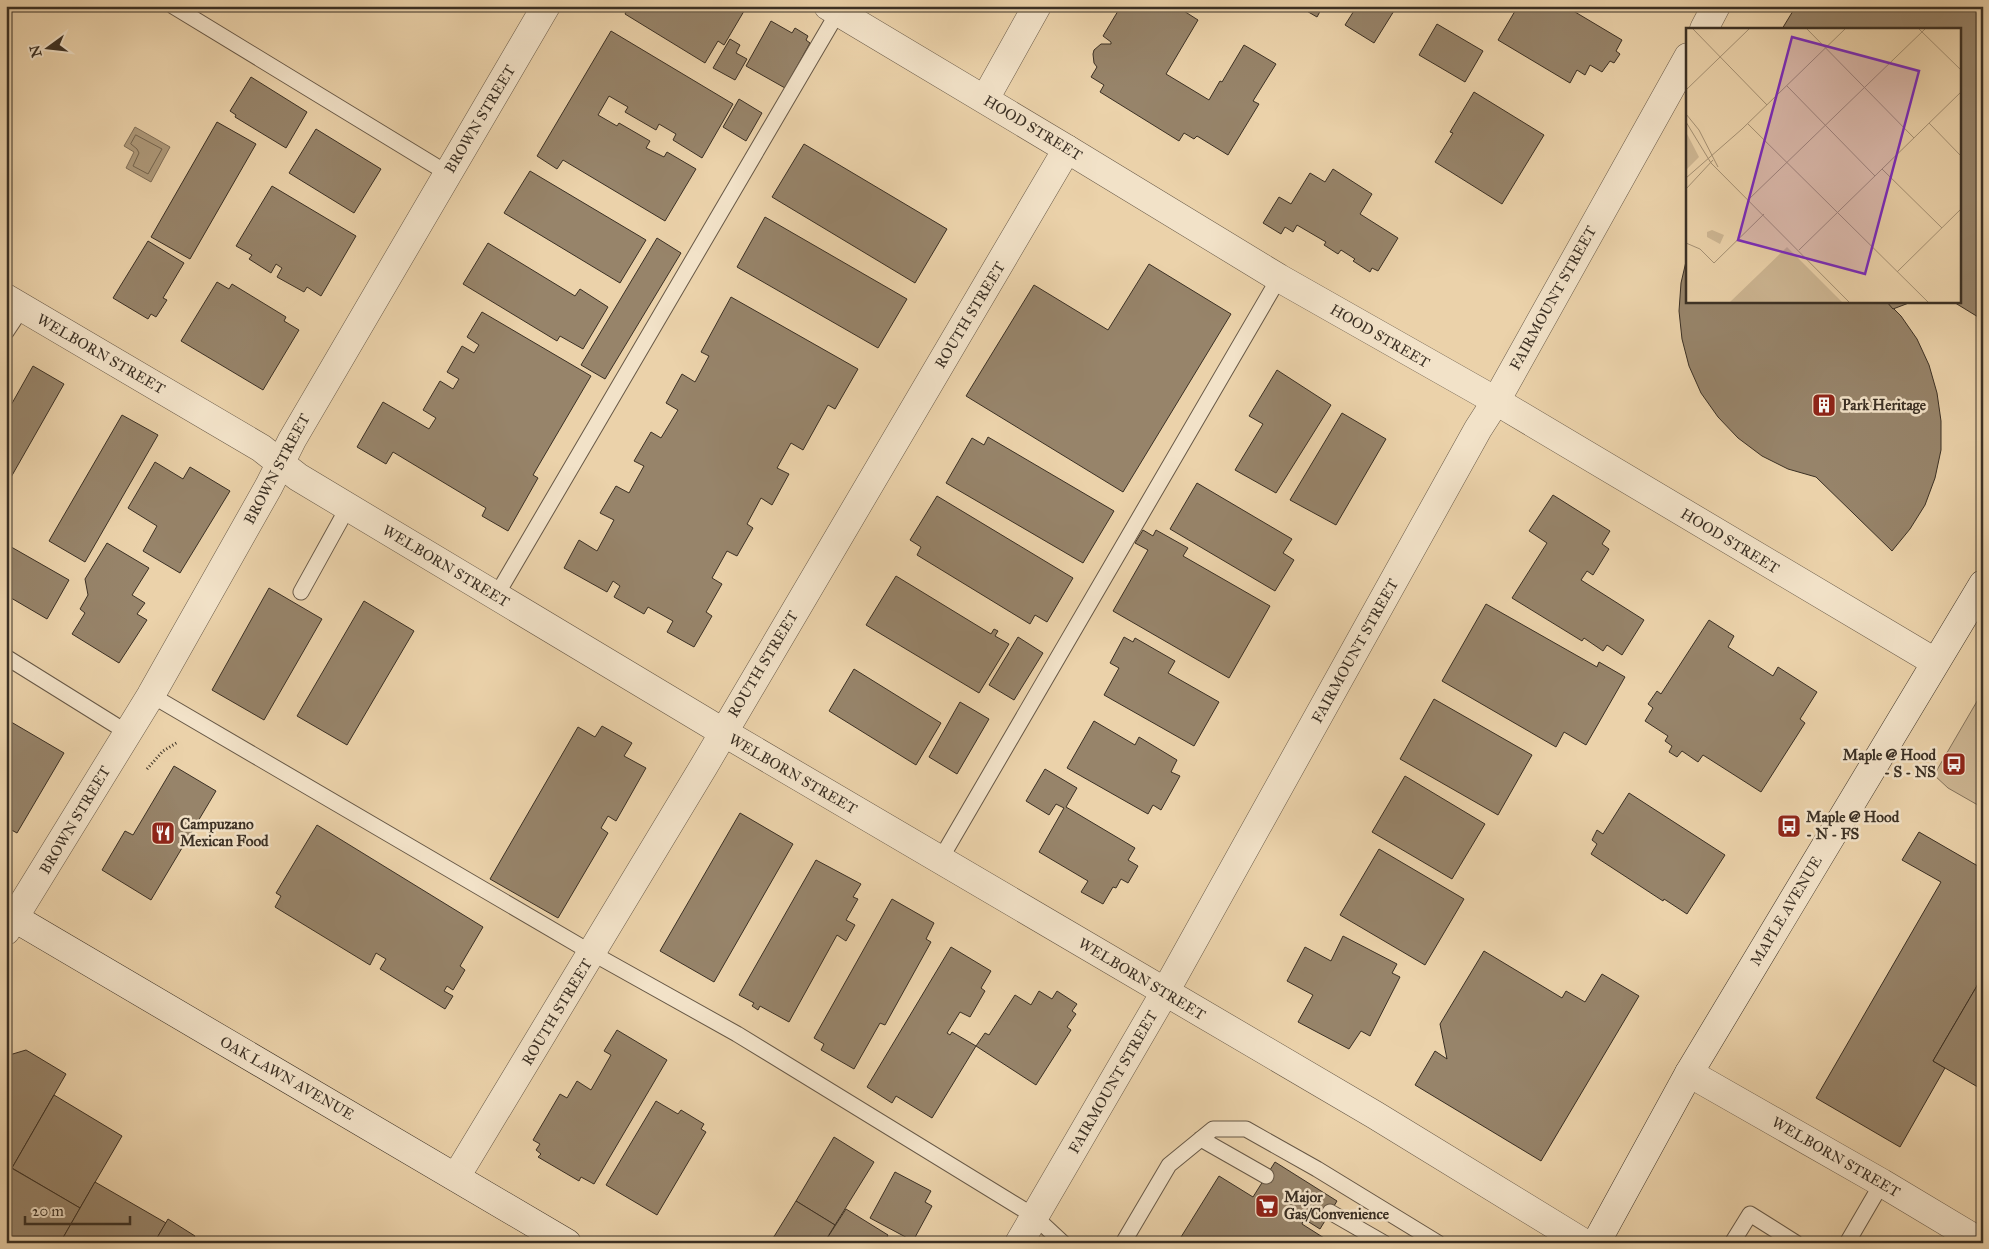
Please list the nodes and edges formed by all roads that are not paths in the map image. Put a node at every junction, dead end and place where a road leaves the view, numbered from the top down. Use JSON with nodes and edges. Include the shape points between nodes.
{"nodes":[{"id":1,"x":173,"y":6,"type":"edge"},
{"id":2,"x":546,"y":6,"type":"edge"},
{"id":3,"x":1037,"y":6,"type":"edge"},
{"id":4,"x":1716,"y":6,"type":"edge"},
{"id":5,"x":833,"y":9,"type":"edge"},
{"id":6,"x":1705,"y":28,"type":"edge"},
{"id":7,"x":1686,"y":61,"type":"edge"},
{"id":8,"x":985,"y":99,"type":"junction"},
{"id":9,"x":1067,"y":149,"type":"junction"},
{"id":10,"x":447,"y":173,"type":"junction"},
{"id":11,"x":1279,"y":278,"type":"junction"},
{"id":12,"x":14,"y":303,"type":"edge"},
{"id":13,"x":6,"y":332,"type":"edge"},
{"id":14,"x":1496,"y":401,"type":"junction"},
{"id":15,"x":279,"y":463,"type":"junction"},
{"id":16,"x":348,"y":508,"type":"junction"},
{"id":17,"x":1983,"y":584,"type":"edge"},
{"id":18,"x":301,"y":592,"type":"dead end"},
{"id":19,"x":496,"y":596,"type":"junction"},
{"id":20,"x":6,"y":657,"type":"edge"},
{"id":21,"x":1935,"y":662,"type":"junction"},
{"id":22,"x":151,"y":695,"type":"junction"},
{"id":23,"x":723,"y":732,"type":"junction"},
{"id":24,"x":128,"y":733,"type":"junction"},
{"id":25,"x":940,"y":860,"type":"junction"},
{"id":26,"x":9,"y":920,"type":"edge"},
{"id":27,"x":592,"y":953,"type":"junction"},
{"id":28,"x":1165,"y":992,"type":"junction"},
{"id":29,"x":1689,"y":1073,"type":"junction"},
{"id":30,"x":1201,"y":1139,"type":"junction"},
{"id":31,"x":1266,"y":1176,"type":"dead end"},
{"id":32,"x":456,"y":1177,"type":"junction"},
{"id":33,"x":1882,"y":1183,"type":"junction"},
{"id":34,"x":1330,"y":1212,"type":"dead end"},
{"id":35,"x":1034,"y":1216,"type":"junction"},
{"id":36,"x":568,"y":1243,"type":"edge"},
{"id":37,"x":1019,"y":1243,"type":"edge"},
{"id":38,"x":1063,"y":1243,"type":"edge"},
{"id":39,"x":1123,"y":1243,"type":"edge"},
{"id":40,"x":1384,"y":1243,"type":"edge"},
{"id":41,"x":1438,"y":1243,"type":"edge"},
{"id":42,"x":1584,"y":1243,"type":"edge"},
{"id":43,"x":1596,"y":1243,"type":"edge"},
{"id":44,"x":1732,"y":1243,"type":"edge"},
{"id":45,"x":1796,"y":1243,"type":"edge"},
{"id":46,"x":1847,"y":1243,"type":"edge"},
{"id":47,"x":1982,"y":1243,"type":"edge"}],
"edges":[{"from":1,"to":10,"type":"lane"},
{"from":2,"to":10,"type":"street","name":"BROWN STREET"},
{"from":3,"to":8,"type":"street"},
{"from":4,"to":6,"type":"street"},
{"from":5,"to":8,"type":"street","name":"HOOD STREET"},
{"from":5,"to":19,"type":"lane"},
{"from":7,"to":14,"type":"street","name":"FAIRMOUNT STREET"},
{"from":8,"to":9,"type":"street","name":"HOOD STREET"},
{"from":9,"to":11,"type":"street","name":"HOOD STREET"},
{"from":9,"to":23,"type":"street","name":"ROUTH STREET"},
{"from":10,"to":15,"type":"street","name":"BROWN STREET"},
{"from":11,"to":14,"type":"street","name":"HOOD STREET"},
{"from":11,"to":25,"type":"lane"},
{"from":12,"to":13,"type":"lane"},
{"from":12,"to":15,"type":"street","name":"WELBORN STREET","via":[[262,448]]},
{"from":14,"to":21,"type":"street","name":"HOOD STREET"},
{"from":14,"to":28,"type":"street","name":"FAIRMOUNT STREET"},
{"from":15,"to":16,"type":"street","name":"WELBORN STREET"},
{"from":15,"to":22,"type":"street","name":"BROWN STREET"},
{"from":16,"to":18,"type":"lane"},
{"from":16,"to":19,"type":"street","name":"WELBORN STREET"},
{"from":17,"to":21,"type":"street","name":"MAPLE AVENUE"},
{"from":19,"to":23,"type":"street","name":"WELBORN STREET"},
{"from":20,"to":24,"type":"lane"},
{"from":21,"to":29,"type":"street","name":"MAPLE AVENUE"},
{"from":22,"to":24,"type":"street","name":"BROWN STREET"},
{"from":22,"to":27,"type":"lane"},
{"from":23,"to":25,"type":"street","name":"WELBORN STREET"},
{"from":23,"to":27,"type":"street","name":"ROUTH STREET"},
{"from":24,"to":26,"type":"street","name":"BROWN STREET"},
{"from":25,"to":28,"type":"street","name":"WELBORN STREET"},
{"from":26,"to":32,"type":"street","name":"OAK LAWN AVENUE"},
{"from":27,"to":32,"type":"street","name":"ROUTH STREET"},
{"from":27,"to":35,"type":"lane","via":[[736,1034]]},
{"from":28,"to":35,"type":"street","name":"FAIRMOUNT STREET"},
{"from":28,"to":42,"type":"street","name":"WELBORN STREET"},
{"from":29,"to":33,"type":"street","name":"WELBORN STREET"},
{"from":29,"to":43,"type":"street","name":"MAPLE AVENUE"},
{"from":30,"to":31,"type":"lane"},
{"from":30,"to":39,"type":"lane","via":[[1169,1165]]},
{"from":30,"to":41,"type":"lane","via":[[1213,1130],[1246,1129]]},
{"from":32,"to":36,"type":"street","name":"OAK LAWN AVENUE"},
{"from":33,"to":46,"type":"lane"},
{"from":33,"to":47,"type":"street","name":"WELBORN STREET"},
{"from":34,"to":40,"type":"lane"},
{"from":35,"to":37,"type":"street","name":"FAIRMOUNT STREET"},
{"from":35,"to":38,"type":"lane"},
{"from":44,"to":45,"type":"lane","via":[[1750,1214]]}]}
